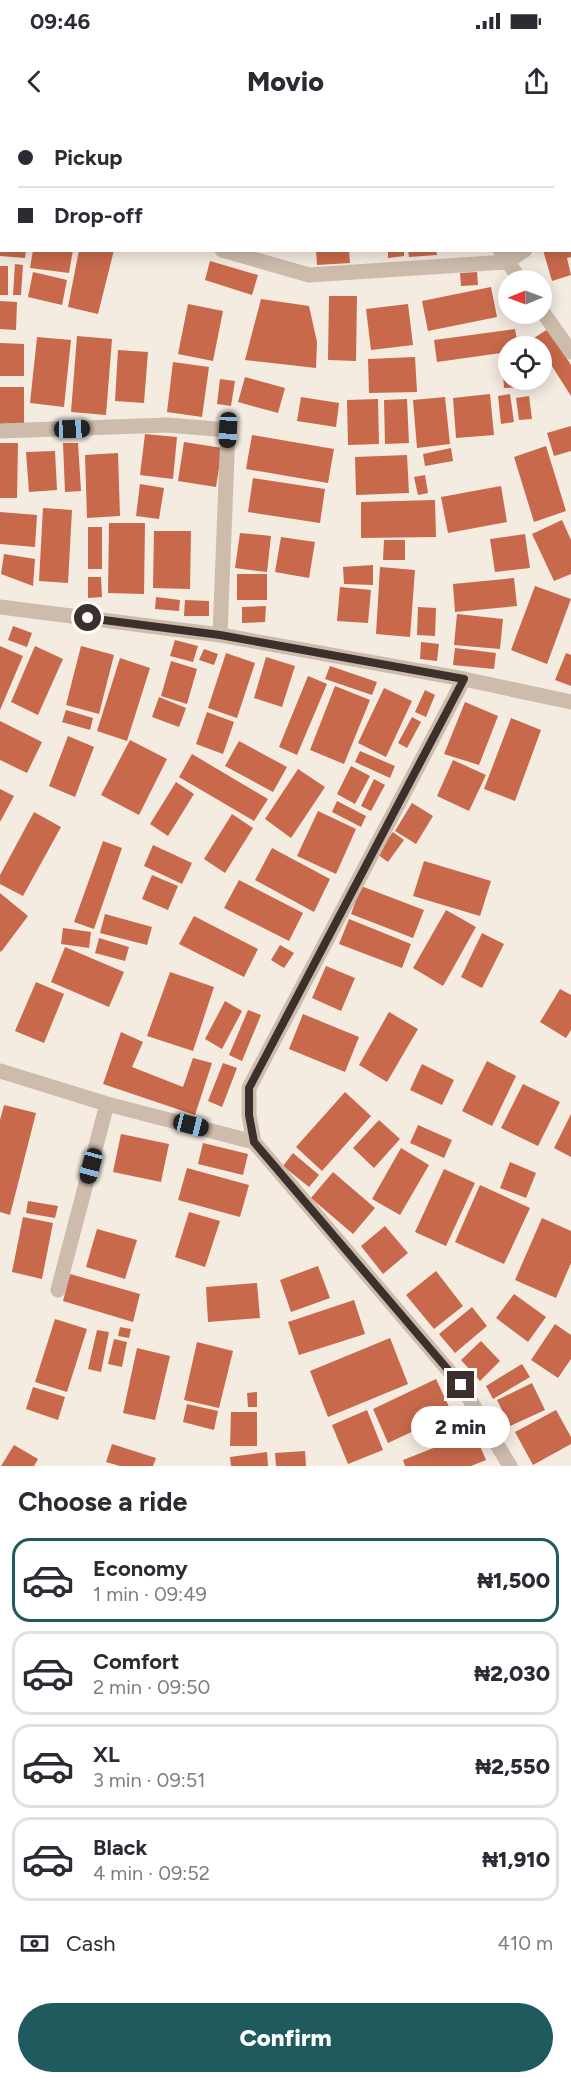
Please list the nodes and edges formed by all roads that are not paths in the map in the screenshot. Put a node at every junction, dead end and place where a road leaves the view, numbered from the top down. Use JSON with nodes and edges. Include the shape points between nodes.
{"nodes":[{"id":1,"x":229,"y":252,"type":"edge"},
{"id":2,"x":504,"y":256,"type":"edge"},
{"id":3,"x":513,"y":270,"type":"edge"},
{"id":4,"x":551,"y":324,"type":"edge"},
{"id":5,"x":571,"y":352,"type":"edge"},
{"id":6,"x":0,"y":431,"type":"edge"},
{"id":7,"x":0,"y":607,"type":"edge"},
{"id":8,"x":220,"y":635,"type":"junction"},
{"id":9,"x":464,"y":679,"type":"junction"},
{"id":10,"x":571,"y":702,"type":"edge"},
{"id":11,"x":0,"y":1071,"type":"edge"},
{"id":12,"x":107,"y":1104,"type":"junction"},
{"id":13,"x":254,"y":1142,"type":"junction"},
{"id":14,"x":58,"y":1290,"type":"dead end"},
{"id":15,"x":510,"y":1466,"type":"edge"}],
"edges":[{"from":1,"to":2,"type":"street","via":[[309,275]]},
{"from":2,"to":3,"type":"street"},
{"from":4,"to":5,"type":"street"},
{"from":6,"to":8,"type":"street","via":[[167,425],[228,430]]},
{"from":7,"to":8,"type":"street"},
{"from":8,"to":9,"type":"street"},
{"from":9,"to":10,"type":"street"},
{"from":9,"to":13,"type":"street","via":[[249,1088]]},
{"from":11,"to":12,"type":"street"},
{"from":12,"to":13,"type":"street"},
{"from":12,"to":14,"type":"street"},
{"from":13,"to":15,"type":"street","via":[[461,1385]]}]}
